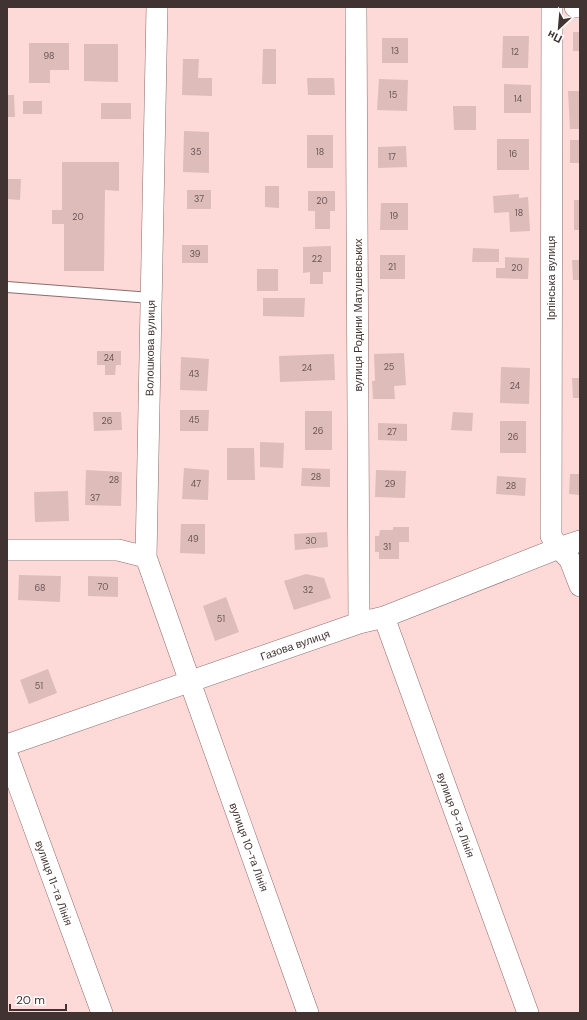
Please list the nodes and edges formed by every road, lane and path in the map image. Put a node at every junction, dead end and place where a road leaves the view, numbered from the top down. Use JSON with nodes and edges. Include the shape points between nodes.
{"nodes":[{"id":1,"x":157,"y":7,"type":"edge"},
{"id":2,"x":356,"y":7,"type":"edge"},
{"id":3,"x":552,"y":7,"type":"edge"},
{"id":4,"x":575,"y":7,"type":"edge"},
{"id":5,"x":580,"y":7,"type":"edge"},
{"id":6,"x":7,"y":287,"type":"edge"},
{"id":7,"x":151,"y":298,"type":"junction"},
{"id":8,"x":580,"y":541,"type":"edge"},
{"id":9,"x":558,"y":548,"type":"junction"},
{"id":10,"x":7,"y":550,"type":"edge"},
{"id":11,"x":146,"y":557,"type":"junction"},
{"id":12,"x":580,"y":586,"type":"edge"},
{"id":13,"x":384,"y":617,"type":"junction"},
{"id":14,"x":359,"y":623,"type":"junction"},
{"id":15,"x":190,"y":682,"type":"junction"},
{"id":16,"x":7,"y":745,"type":"edge"},
{"id":17,"x":7,"y":754,"type":"edge"},
{"id":18,"x":102,"y":1013,"type":"edge"},
{"id":19,"x":308,"y":1013,"type":"edge"},
{"id":20,"x":528,"y":1013,"type":"edge"}],
"edges":[{"from":1,"to":7,"type":"street","name":"Волошкова вулиця"},
{"from":2,"to":14,"type":"street","name":"вулиця Родини Матушевських"},
{"from":3,"to":9,"type":"street","name":"Ірпінська вулиця","via":[[551,536]]},
{"from":4,"to":5,"type":"street"},
{"from":6,"to":7,"type":"lane"},
{"from":7,"to":11,"type":"street","name":"Волошкова вулиця"},
{"from":8,"to":9,"type":"street","name":"Газова вулиця"},
{"from":9,"to":12,"type":"street","via":[[570,560]]},
{"from":9,"to":13,"type":"street","name":"Газова вулиця"},
{"from":10,"to":11,"type":"street","via":[[118,550]]},
{"from":11,"to":15,"type":"street","name":"Волошкова вулиця"},
{"from":13,"to":14,"type":"street","name":"Газова вулиця"},
{"from":13,"to":20,"type":"street","name":"вулиця 9-та Лінія"},
{"from":14,"to":15,"type":"street","name":"Газова вулиця"},
{"from":15,"to":16,"type":"street","name":"Газова вулиця"},
{"from":15,"to":19,"type":"street","name":"вулиця 10-та Лінія"},
{"from":17,"to":18,"type":"street","name":"вулиця 11-та Лінія"}]}
